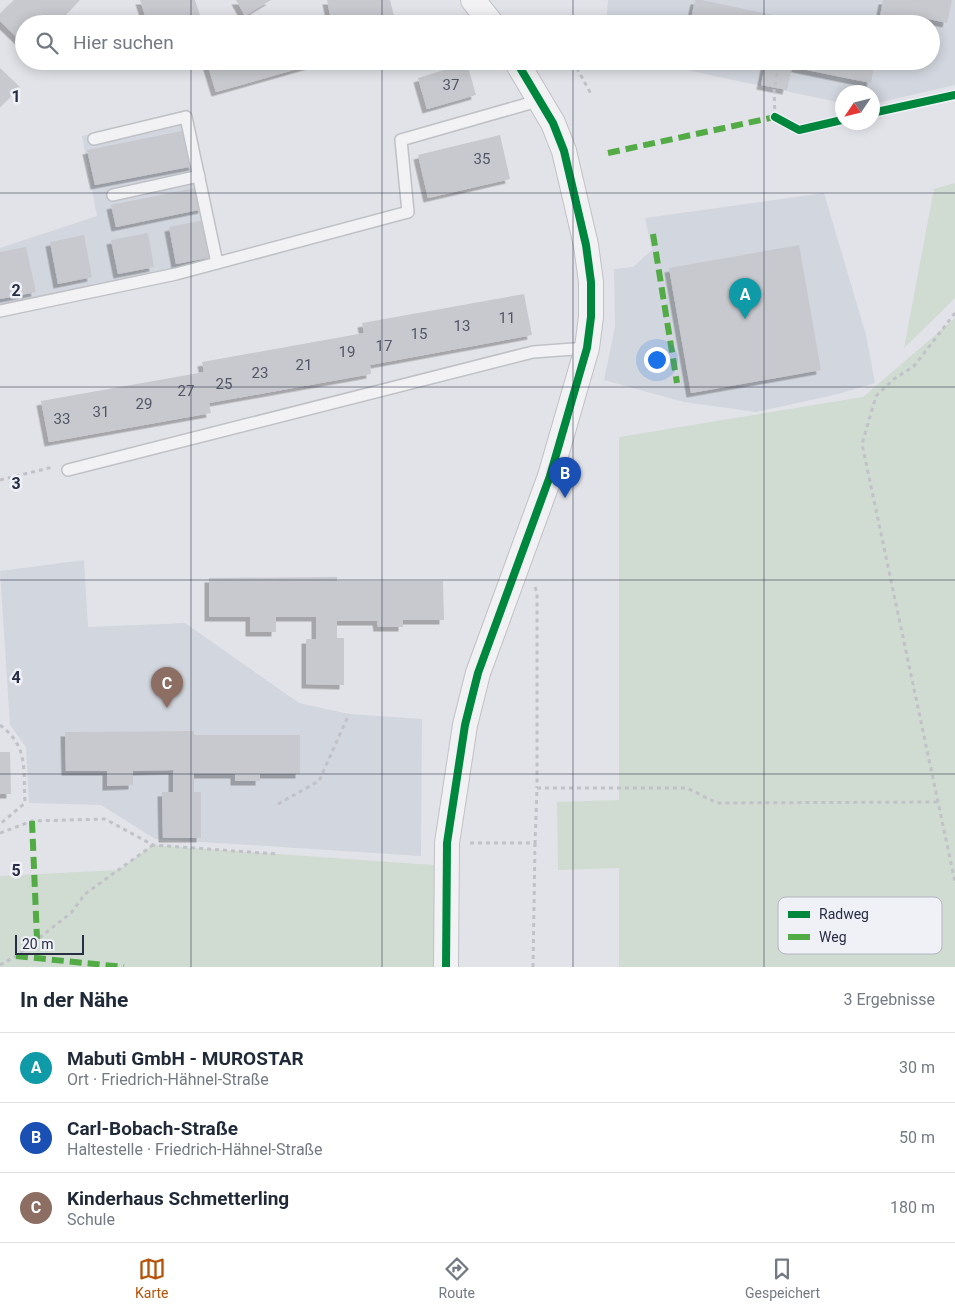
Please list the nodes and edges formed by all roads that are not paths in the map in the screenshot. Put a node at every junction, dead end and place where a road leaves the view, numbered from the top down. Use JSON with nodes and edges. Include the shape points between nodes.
{"nodes":[{"id":1,"x":473,"y":0,"type":"edge"},
{"id":2,"x":485,"y":15,"type":"edge"},
{"id":3,"x":522,"y":70,"type":"edge"},
{"id":4,"x":541,"y":100,"type":"junction"},
{"id":5,"x":94,"y":139,"type":"dead end"},
{"id":6,"x":199,"y":176,"type":"junction"},
{"id":7,"x":113,"y":195,"type":"dead end"},
{"id":8,"x":217,"y":263,"type":"junction"},
{"id":9,"x":0,"y":311,"type":"edge"},
{"id":10,"x":587,"y":348,"type":"junction"},
{"id":11,"x":68,"y":470,"type":"road end"},
{"id":12,"x":446,"y":967,"type":"edge"}],
"edges":[{"from":1,"to":2,"type":"street"},
{"from":3,"to":4,"type":"street"},
{"from":4,"to":8,"type":"lane","via":[[401,140],[408,212]]},
{"from":4,"to":10,"type":"street","via":[[564,151],[586,245],[591,307]]},
{"from":5,"to":6,"type":"lane","via":[[186,117]]},
{"from":6,"to":7,"type":"lane"},
{"from":6,"to":8,"type":"lane"},
{"from":8,"to":9,"type":"lane"},
{"from":10,"to":11,"type":"lane","via":[[533,352]]},
{"from":10,"to":12,"type":"street","via":[[550,476],[474,688],[456,774],[447,843]]}]}
